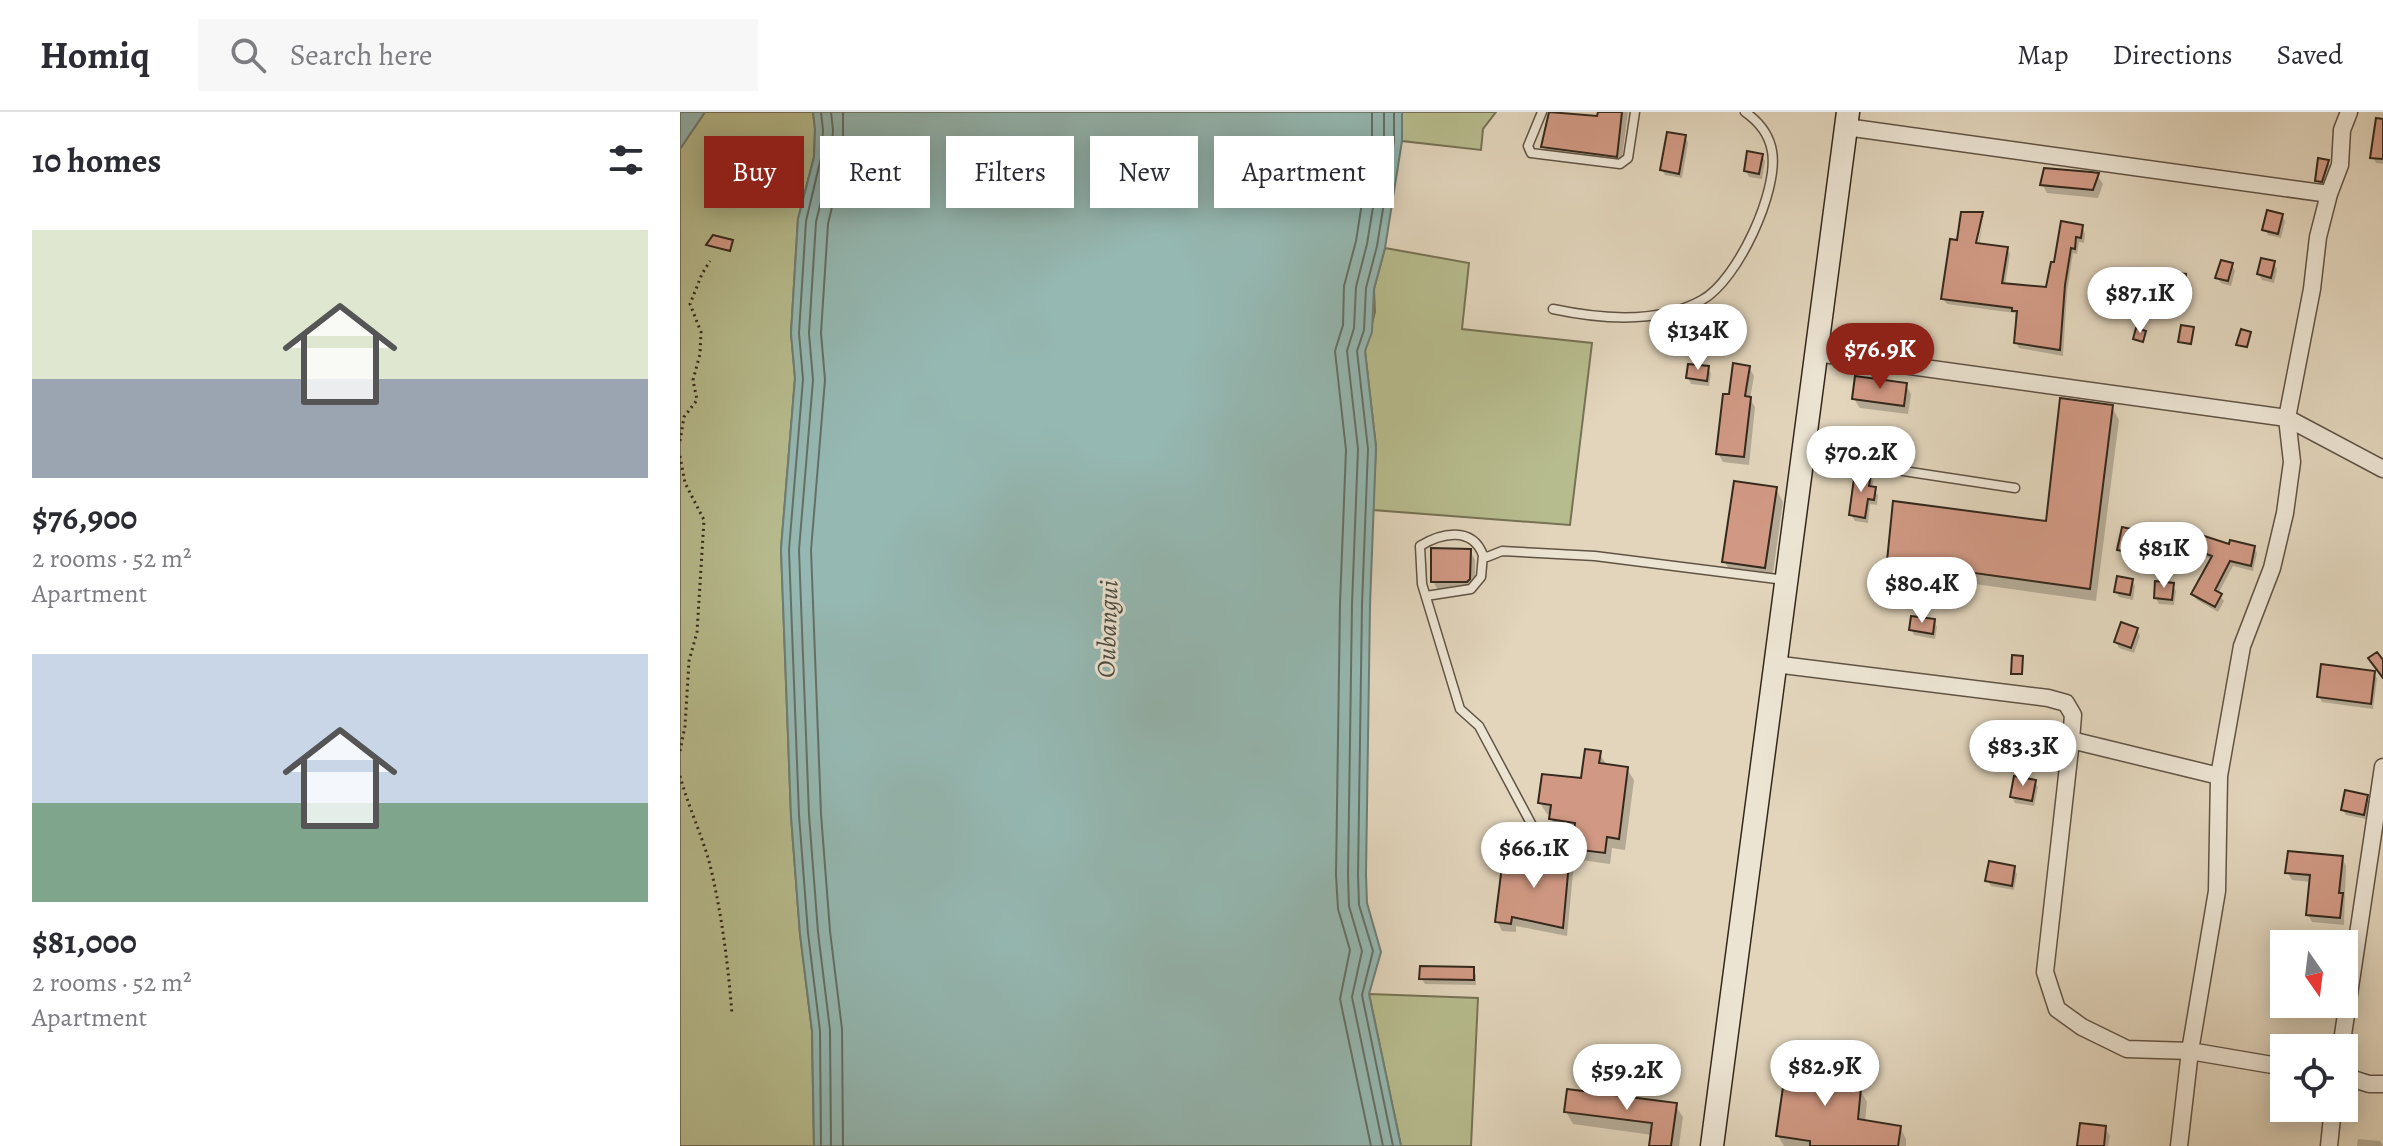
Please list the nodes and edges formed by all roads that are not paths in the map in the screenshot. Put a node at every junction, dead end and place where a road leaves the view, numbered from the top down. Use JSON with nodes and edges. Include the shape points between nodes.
{"nodes":[{"id":1,"x":1542,"y":112,"type":"edge"},
{"id":2,"x":1635,"y":112,"type":"edge"},
{"id":3,"x":1745,"y":112,"type":"edge"},
{"id":4,"x":2349,"y":112,"type":"edge"},
{"id":5,"x":1847,"y":120,"type":"edge"},
{"id":6,"x":2329,"y":194,"type":"junction"},
{"id":7,"x":1553,"y":309,"type":"dead end"},
{"id":8,"x":1816,"y":353,"type":"junction"},
{"id":9,"x":2287,"y":418,"type":"junction"},
{"id":10,"x":1804,"y":456,"type":"junction"},
{"id":11,"x":2383,"y":469,"type":"edge"},
{"id":12,"x":2015,"y":488,"type":"dead end"},
{"id":13,"x":1483,"y":555,"type":"junction"},
{"id":14,"x":1786,"y":580,"type":"junction"},
{"id":15,"x":1426,"y":596,"type":"junction"},
{"id":16,"x":1774,"y":664,"type":"junction"},
{"id":17,"x":2071,"y":740,"type":"junction"},
{"id":18,"x":2383,"y":767,"type":"edge"},
{"id":19,"x":2219,"y":776,"type":"junction"},
{"id":20,"x":1534,"y":829,"type":"dead end"},
{"id":21,"x":2343,"y":1034,"type":"edge"},
{"id":22,"x":2190,"y":1051,"type":"junction"},
{"id":23,"x":2270,"y":1065,"type":"edge"},
{"id":24,"x":2358,"y":1080,"type":"edge"},
{"id":25,"x":2383,"y":1084,"type":"edge"},
{"id":26,"x":2332,"y":1122,"type":"edge"},
{"id":27,"x":1712,"y":1146,"type":"edge"},
{"id":28,"x":2179,"y":1146,"type":"edge"},
{"id":29,"x":2329,"y":1146,"type":"edge"}],
"edges":[{"from":1,"to":2,"type":"lane","via":[[1528,146],[1531,153],[1620,164],[1628,158]]},
{"from":3,"to":7,"type":"lane","via":[[1769,139],[1772,179],[1747,247],[1727,280],[1704,299],[1648,316],[1587,316]]},
{"from":4,"to":6,"type":"street"},
{"from":5,"to":6,"type":"street"},
{"from":5,"to":8,"type":"street"},
{"from":6,"to":9,"type":"street"},
{"from":8,"to":9,"type":"street"},
{"from":8,"to":10,"type":"street"},
{"from":9,"to":11,"type":"street"},
{"from":9,"to":19,"type":"street","via":[[2292,462],[2285,513],[2272,568],[2242,646]]},
{"from":10,"to":12,"type":"lane"},
{"from":10,"to":14,"type":"street"},
{"from":13,"to":14,"type":"lane","via":[[1502,551],[1595,556]]},
{"from":13,"to":15,"type":"lane","via":[[1481,577],[1471,589]]},
{"from":13,"to":15,"type":"lane","via":[[1464,535],[1436,536],[1420,546]]},
{"from":14,"to":16,"type":"street"},
{"from":15,"to":20,"type":"lane","via":[[1460,709],[1479,726]]},
{"from":16,"to":17,"type":"street","via":[[2048,698],[2066,703],[2073,715]]},
{"from":16,"to":27,"type":"street"},
{"from":17,"to":19,"type":"street"},
{"from":17,"to":22,"type":"street","via":[[2045,972],[2057,1009],[2127,1049]]},
{"from":18,"to":21,"type":"street"},
{"from":19,"to":22,"type":"street","via":[[2217,891]]},
{"from":22,"to":23,"type":"street"},
{"from":22,"to":28,"type":"street"},
{"from":24,"to":25,"type":"street"},
{"from":26,"to":29,"type":"street"}]}
